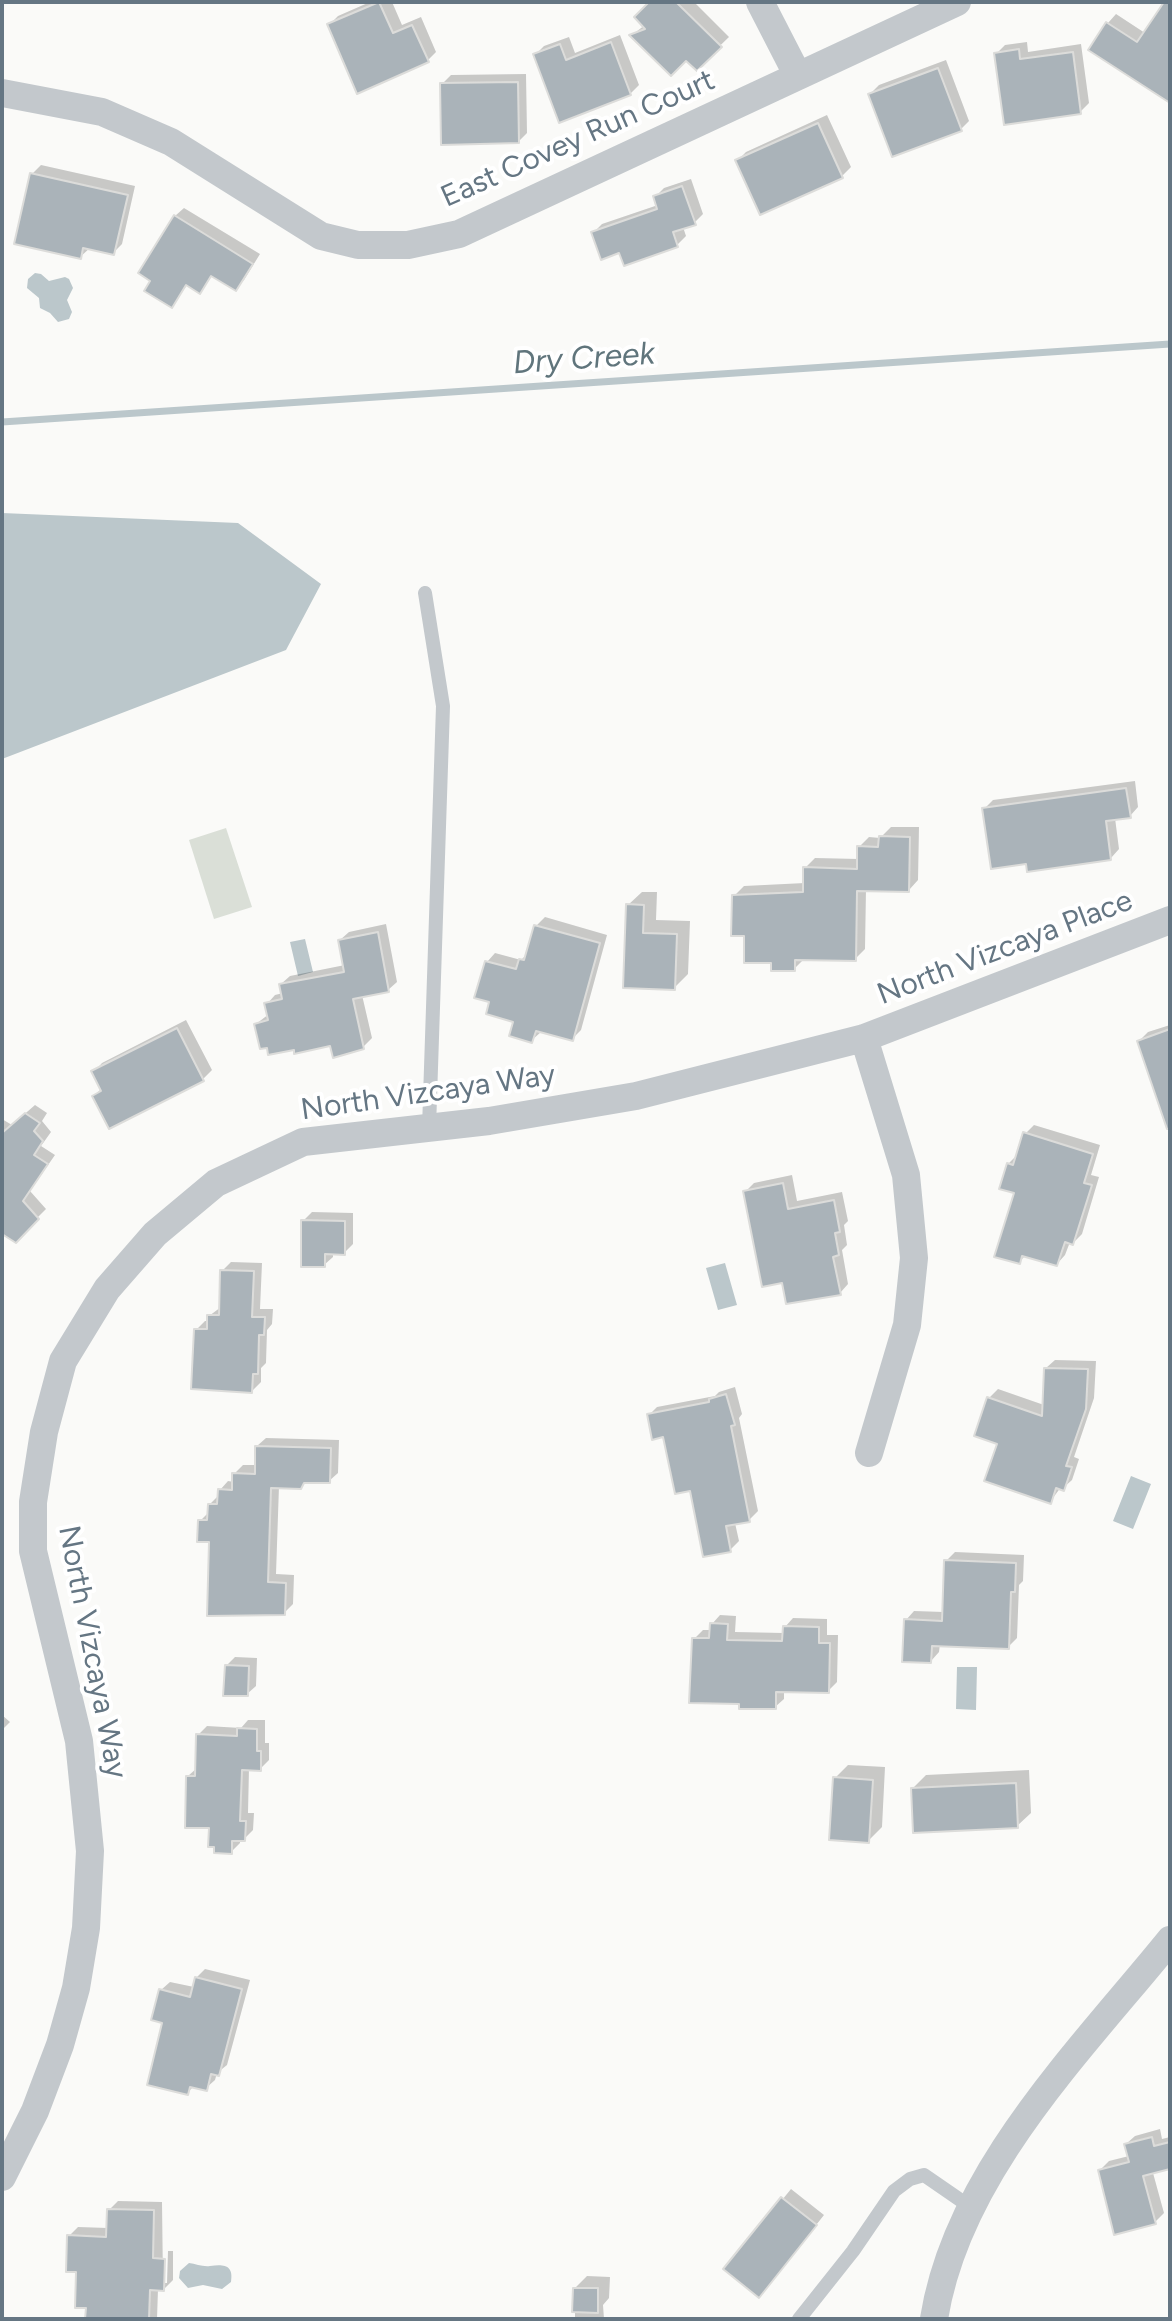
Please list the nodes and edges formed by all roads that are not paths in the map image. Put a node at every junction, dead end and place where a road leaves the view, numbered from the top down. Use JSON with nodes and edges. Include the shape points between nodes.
{"nodes":[{"id":1,"x":760,"y":2,"type":"edge"},
{"id":2,"x":957,"y":2,"type":"edge"},
{"id":3,"x":798,"y":76,"type":"junction"},
{"id":4,"x":2,"y":93,"type":"edge"},
{"id":5,"x":425,"y":593,"type":"dead end"},
{"id":6,"x":1170,"y":920,"type":"edge"},
{"id":7,"x":864,"y":1038,"type":"junction"},
{"id":8,"x":429,"y":1128,"type":"junction"},
{"id":9,"x":869,"y":1453,"type":"dead end"},
{"id":10,"x":1170,"y":1940,"type":"edge"},
{"id":11,"x":2,"y":2177,"type":"edge"},
{"id":12,"x":969,"y":2206,"type":"junction"},
{"id":13,"x":799,"y":2319,"type":"edge"},
{"id":14,"x":934,"y":2319,"type":"edge"}],
"edges":[{"from":1,"to":3,"type":"street"},
{"from":2,"to":3,"type":"street","name":"East Covey Run Court"},
{"from":3,"to":4,"type":"street","name":"East Covey Run Court","via":[[459,234],[408,245],[358,245],[321,236],[171,142],[102,112]]},
{"from":5,"to":8,"type":"lane","via":[[443,706]]},
{"from":6,"to":7,"type":"street","name":"North Vizcaya Place"},
{"from":7,"to":8,"type":"street","name":"North Vizcaya Way","via":[[636,1096]]},
{"from":7,"to":9,"type":"street","via":[[906,1175],[914,1258],[907,1325]]},
{"from":8,"to":11,"type":"street","name":"North Vizcaya Way","via":[[303,1142],[216,1183],[155,1234],[107,1289],[63,1361],[44,1432],[33,1502],[33,1551],[79,1741],[90,1851],[86,1928],[60,2045]]},
{"from":10,"to":12,"type":"street","via":[[1025,2119]]},
{"from":12,"to":13,"type":"lane","via":[[924,2175],[910,2179],[894,2191]]},
{"from":12,"to":14,"type":"street"}]}
